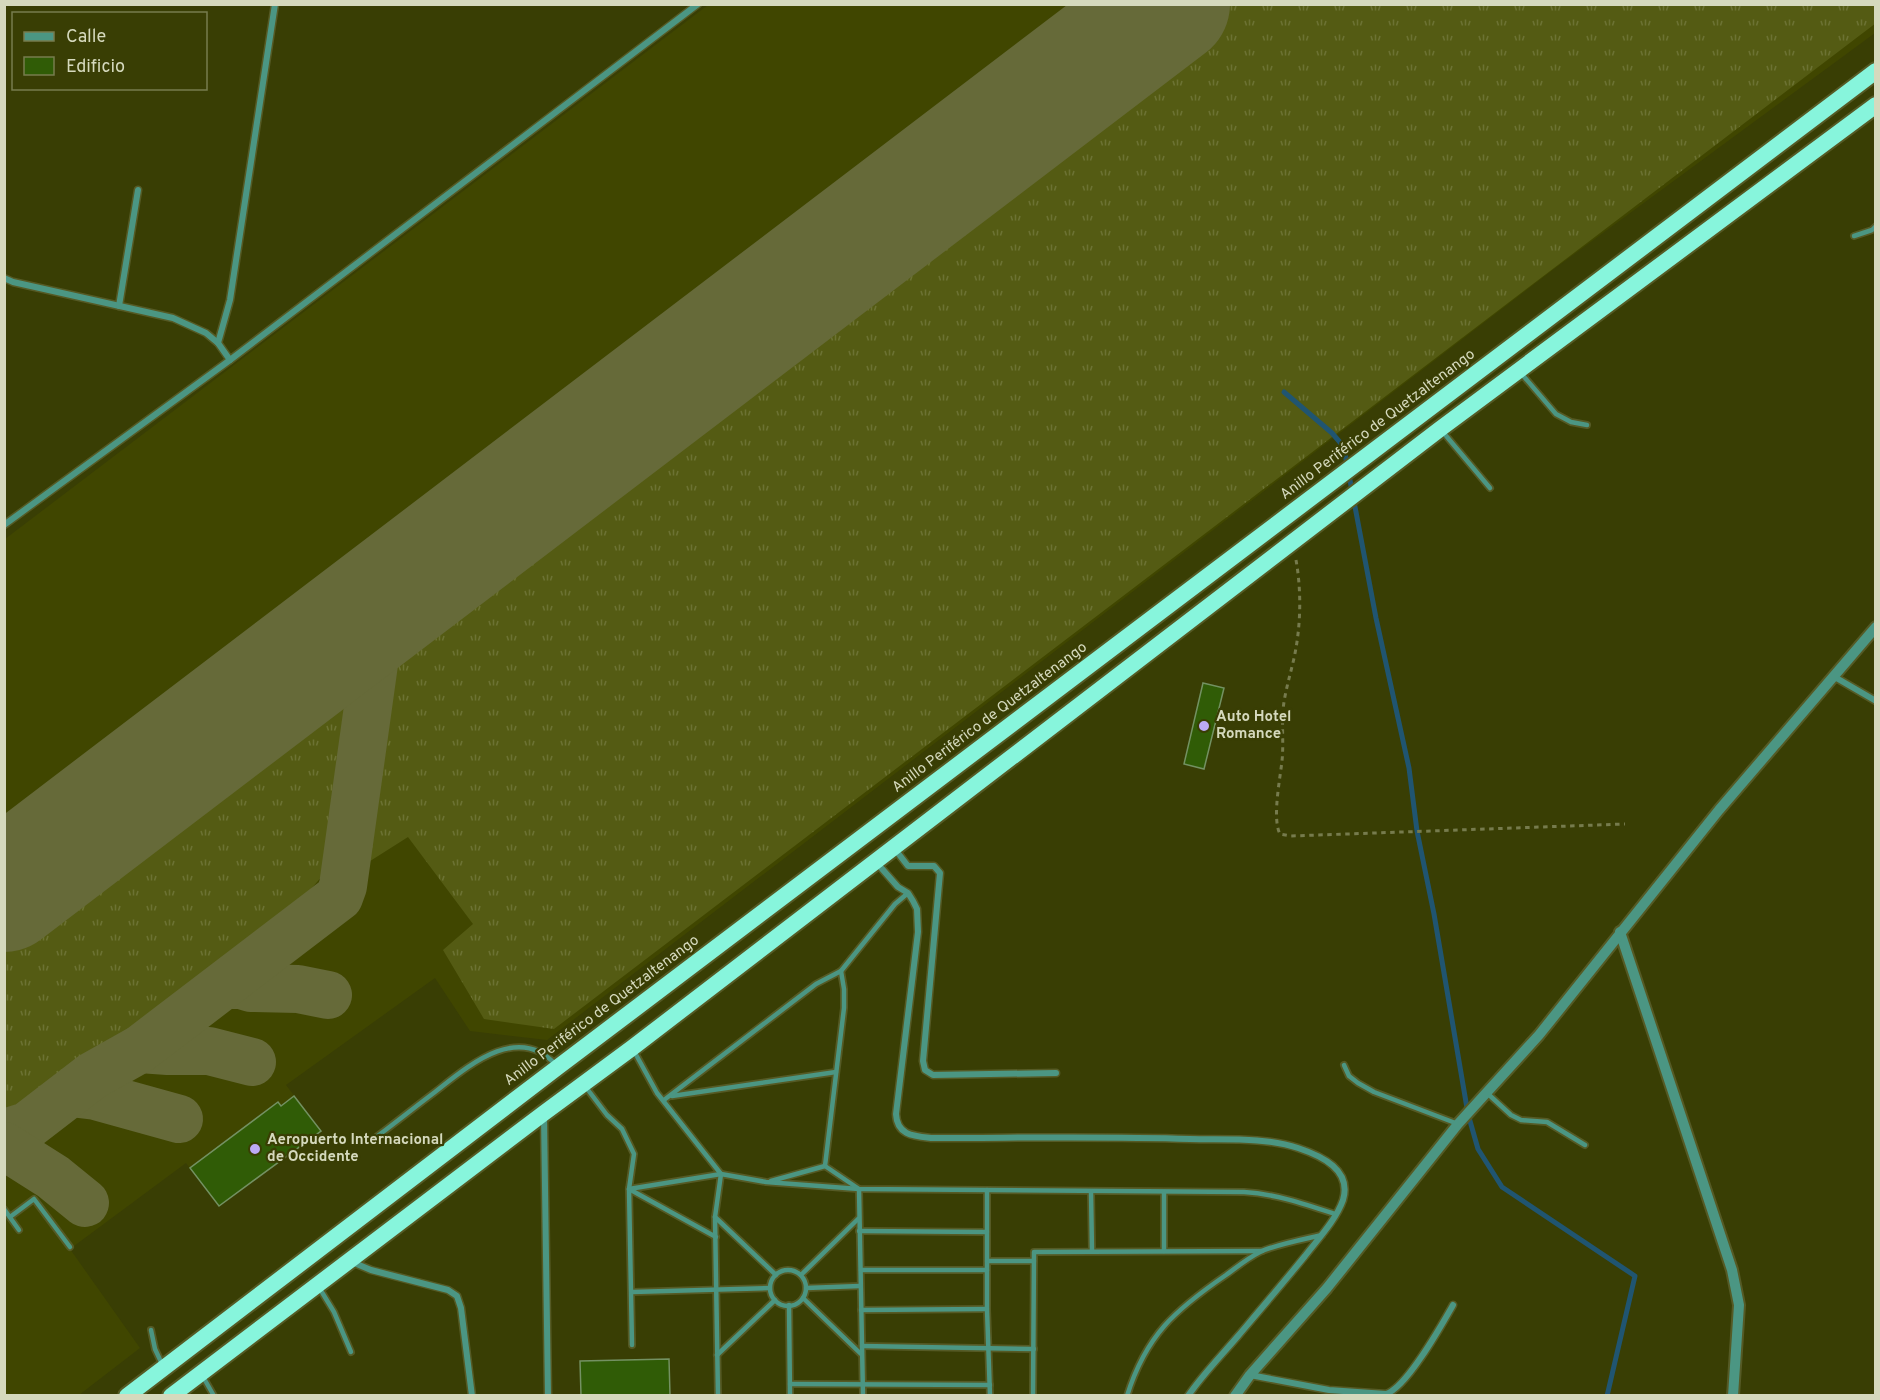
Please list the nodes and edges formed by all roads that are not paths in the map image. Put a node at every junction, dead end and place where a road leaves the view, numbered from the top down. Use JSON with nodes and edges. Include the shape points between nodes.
{"nodes":[{"id":1,"x":275,"y":4,"type":"edge"},
{"id":2,"x":698,"y":4,"type":"edge"},
{"id":3,"x":1875,"y":71,"type":"edge"},
{"id":4,"x":1875,"y":105,"type":"edge"},
{"id":5,"x":138,"y":190,"type":"dead end"},
{"id":6,"x":1875,"y":226,"type":"edge"},
{"id":7,"x":1854,"y":236,"type":"dead end"},
{"id":8,"x":4,"y":278,"type":"edge"},
{"id":9,"x":118,"y":306,"type":"junction"},
{"id":10,"x":218,"y":343,"type":"junction"},
{"id":11,"x":230,"y":360,"type":"junction"},
{"id":12,"x":1518,"y":370,"type":"junction"},
{"id":13,"x":1587,"y":424,"type":"dead end"},
{"id":14,"x":1440,"y":429,"type":"junction"},
{"id":15,"x":1490,"y":488,"type":"dead end"},
{"id":16,"x":4,"y":525,"type":"edge"},
{"id":17,"x":1875,"y":627,"type":"edge"},
{"id":18,"x":1833,"y":676,"type":"junction"},
{"id":19,"x":1875,"y":701,"type":"edge"},
{"id":20,"x":894,"y":848,"type":"junction"},
{"id":21,"x":876,"y":861,"type":"junction"},
{"id":22,"x":908,"y":893,"type":"junction"},
{"id":23,"x":1620,"y":932,"type":"junction"},
{"id":24,"x":841,"y":971,"type":"junction"},
{"id":25,"x":632,"y":1048,"type":"junction"},
{"id":26,"x":1344,"y":1065,"type":"dead end"},
{"id":27,"x":558,"y":1067,"type":"junction"},
{"id":28,"x":836,"y":1072,"type":"junction"},
{"id":29,"x":1056,"y":1073,"type":"dead end"},
{"id":30,"x":584,"y":1084,"type":"junction"},
{"id":31,"x":669,"y":1096,"type":"junction"},
{"id":32,"x":1484,"y":1096,"type":"junction"},
{"id":33,"x":664,"y":1100,"type":"junction"},
{"id":34,"x":544,"y":1113,"type":"junction"},
{"id":35,"x":1458,"y":1124,"type":"junction"},
{"id":36,"x":375,"y":1138,"type":"dead end"},
{"id":37,"x":1586,"y":1145,"type":"dead end"},
{"id":38,"x":825,"y":1166,"type":"junction"},
{"id":39,"x":721,"y":1174,"type":"junction"},
{"id":40,"x":766,"y":1182,"type":"junction"},
{"id":41,"x":629,"y":1189,"type":"junction"},
{"id":42,"x":859,"y":1189,"type":"junction"},
{"id":43,"x":987,"y":1190,"type":"junction"},
{"id":44,"x":1091,"y":1192,"type":"junction"},
{"id":45,"x":1164,"y":1192,"type":"junction"},
{"id":46,"x":4,"y":1209,"type":"edge"},
{"id":47,"x":1335,"y":1214,"type":"junction"},
{"id":48,"x":10,"y":1217,"type":"junction"},
{"id":49,"x":716,"y":1217,"type":"junction"},
{"id":50,"x":858,"y":1219,"type":"junction"},
{"id":51,"x":19,"y":1230,"type":"dead end"},
{"id":52,"x":859,"y":1231,"type":"junction"},
{"id":53,"x":987,"y":1232,"type":"junction"},
{"id":54,"x":1322,"y":1234,"type":"junction"},
{"id":55,"x":716,"y":1237,"type":"junction"},
{"id":56,"x":70,"y":1247,"type":"dead end"},
{"id":57,"x":1092,"y":1251,"type":"junction"},
{"id":58,"x":1164,"y":1251,"type":"junction"},
{"id":59,"x":1262,"y":1251,"type":"junction"},
{"id":60,"x":349,"y":1261,"type":"junction"},
{"id":61,"x":987,"y":1261,"type":"junction"},
{"id":62,"x":1034,"y":1261,"type":"junction"},
{"id":63,"x":861,"y":1270,"type":"junction"},
{"id":64,"x":987,"y":1270,"type":"junction"},
{"id":65,"x":776,"y":1275,"type":"junction"},
{"id":66,"x":801,"y":1275,"type":"junction"},
{"id":67,"x":317,"y":1284,"type":"junction"},
{"id":68,"x":860,"y":1286,"type":"junction"},
{"id":69,"x":770,"y":1288,"type":"junction"},
{"id":70,"x":806,"y":1288,"type":"junction"},
{"id":71,"x":717,"y":1291,"type":"junction"},
{"id":72,"x":632,"y":1292,"type":"junction"},
{"id":73,"x":803,"y":1298,"type":"junction"},
{"id":74,"x":775,"y":1300,"type":"junction"},
{"id":75,"x":789,"y":1305,"type":"junction"},
{"id":76,"x":1453,"y":1305,"type":"dead end"},
{"id":77,"x":987,"y":1309,"type":"junction"},
{"id":78,"x":861,"y":1310,"type":"junction"},
{"id":79,"x":151,"y":1330,"type":"dead end"},
{"id":80,"x":632,"y":1345,"type":"dead end"},
{"id":81,"x":862,"y":1346,"type":"junction"},
{"id":82,"x":988,"y":1348,"type":"junction"},
{"id":83,"x":1034,"y":1349,"type":"junction"},
{"id":84,"x":351,"y":1352,"type":"dead end"},
{"id":85,"x":717,"y":1355,"type":"junction"},
{"id":86,"x":862,"y":1355,"type":"junction"},
{"id":87,"x":165,"y":1367,"type":"junction"},
{"id":88,"x":200,"y":1373,"type":"junction"},
{"id":89,"x":1250,"y":1375,"type":"junction"},
{"id":90,"x":790,"y":1384,"type":"junction"},
{"id":91,"x":862,"y":1385,"type":"junction"},
{"id":92,"x":990,"y":1385,"type":"junction"},
{"id":93,"x":127,"y":1395,"type":"edge"},
{"id":94,"x":171,"y":1395,"type":"edge"},
{"id":95,"x":214,"y":1395,"type":"edge"},
{"id":96,"x":472,"y":1395,"type":"edge"},
{"id":97,"x":548,"y":1395,"type":"edge"},
{"id":98,"x":718,"y":1395,"type":"edge"},
{"id":99,"x":790,"y":1395,"type":"edge"},
{"id":100,"x":863,"y":1395,"type":"edge"},
{"id":101,"x":990,"y":1395,"type":"edge"},
{"id":102,"x":1034,"y":1395,"type":"edge"},
{"id":103,"x":1127,"y":1395,"type":"edge"},
{"id":104,"x":1188,"y":1395,"type":"edge"},
{"id":105,"x":1235,"y":1395,"type":"edge"},
{"id":106,"x":1733,"y":1395,"type":"edge"}],
"edges":[{"from":1,"to":10,"type":"street","via":[[230,300]]},
{"from":2,"to":11,"type":"street"},
{"from":3,"to":27,"type":"highway","name":"Anillo Periférico de Quetzaltenango"},
{"from":4,"to":12,"type":"highway"},
{"from":5,"to":9,"type":"street"},
{"from":6,"to":7,"type":"lane"},
{"from":8,"to":9,"type":"street"},
{"from":9,"to":10,"type":"street","via":[[173,318]]},
{"from":10,"to":11,"type":"street"},
{"from":11,"to":16,"type":"street"},
{"from":12,"to":13,"type":"lane","via":[[1556,414],[1571,422]]},
{"from":12,"to":14,"type":"highway"},
{"from":14,"to":15,"type":"lane"},
{"from":14,"to":20,"type":"highway"},
{"from":17,"to":18,"type":"street"},
{"from":18,"to":19,"type":"street"},
{"from":18,"to":23,"type":"street"},
{"from":20,"to":21,"type":"highway"},
{"from":20,"to":29,"type":"street","via":[[908,866],[934,866],[940,873],[925,1070],[933,1075]]},
{"from":21,"to":22,"type":"street"},
{"from":21,"to":25,"type":"highway"},
{"from":22,"to":24,"type":"lane"},
{"from":22,"to":47,"type":"street","via":[[916,909],[918,932],[896,1114],[906,1134],[931,1138],[1216,1140],[1296,1148],[1322,1157],[1336,1167],[1344,1180],[1345,1191]]},
{"from":23,"to":32,"type":"street","via":[[1539,1035]]},
{"from":23,"to":106,"type":"street","via":[[1737,1289]]},
{"from":24,"to":28,"type":"lane","via":[[844,1008]]},
{"from":24,"to":31,"type":"lane","via":[[816,984]]},
{"from":25,"to":30,"type":"highway"},
{"from":25,"to":33,"type":"lane"},
{"from":26,"to":35,"type":"lane","via":[[1349,1076],[1374,1092]]},
{"from":27,"to":36,"type":"lane","via":[[537,1050],[495,1052],[472,1064]]},
{"from":27,"to":87,"type":"highway","name":"Anillo Periférico de Quetzaltenango"},
{"from":28,"to":31,"type":"lane"},
{"from":28,"to":38,"type":"lane"},
{"from":30,"to":34,"type":"highway"},
{"from":30,"to":41,"type":"lane","via":[[622,1129],[634,1154]]},
{"from":31,"to":33,"type":"lane"},
{"from":32,"to":35,"type":"street"},
{"from":32,"to":37,"type":"lane","via":[[1521,1120],[1547,1122]]},
{"from":33,"to":39,"type":"lane"},
{"from":34,"to":60,"type":"highway"},
{"from":34,"to":97,"type":"street"},
{"from":35,"to":89,"type":"street","via":[[1327,1288]]},
{"from":38,"to":40,"type":"lane"},
{"from":38,"to":42,"type":"lane"},
{"from":39,"to":40,"type":"lane"},
{"from":39,"to":41,"type":"lane"},
{"from":39,"to":49,"type":"lane"},
{"from":40,"to":42,"type":"lane"},
{"from":41,"to":55,"type":"lane"},
{"from":41,"to":72,"type":"lane"},
{"from":42,"to":43,"type":"lane"},
{"from":42,"to":50,"type":"lane"},
{"from":43,"to":44,"type":"lane"},
{"from":43,"to":53,"type":"lane"},
{"from":44,"to":45,"type":"lane"},
{"from":44,"to":57,"type":"lane"},
{"from":45,"to":47,"type":"lane","via":[[1263,1193]]},
{"from":45,"to":58,"type":"lane"},
{"from":46,"to":48,"type":"lane"},
{"from":47,"to":54,"type":"street"},
{"from":48,"to":51,"type":"lane"},
{"from":48,"to":56,"type":"lane","via":[[34,1199]]},
{"from":49,"to":55,"type":"lane"},
{"from":49,"to":65,"type":"lane"},
{"from":50,"to":52,"type":"lane"},
{"from":50,"to":66,"type":"lane"},
{"from":52,"to":53,"type":"lane"},
{"from":52,"to":63,"type":"lane"},
{"from":53,"to":61,"type":"lane"},
{"from":54,"to":59,"type":"lane"},
{"from":54,"to":104,"type":"street"},
{"from":55,"to":71,"type":"lane"},
{"from":57,"to":58,"type":"lane"},
{"from":57,"to":62,"type":"lane","via":[[1034,1252]]},
{"from":58,"to":59,"type":"lane"},
{"from":59,"to":103,"type":"lane","via":[[1178,1310],[1151,1341]]},
{"from":60,"to":67,"type":"highway"},
{"from":60,"to":96,"type":"street","via":[[457,1296]]},
{"from":61,"to":62,"type":"lane"},
{"from":61,"to":64,"type":"lane"},
{"from":62,"to":83,"type":"lane"},
{"from":63,"to":64,"type":"lane"},
{"from":63,"to":68,"type":"lane"},
{"from":64,"to":77,"type":"lane"},
{"from":65,"to":66,"type":"lane","via":[[791,1270]]},
{"from":65,"to":69,"type":"lane"},
{"from":66,"to":70,"type":"lane"},
{"from":67,"to":84,"type":"lane"},
{"from":67,"to":88,"type":"highway"},
{"from":68,"to":70,"type":"lane"},
{"from":68,"to":78,"type":"lane"},
{"from":69,"to":71,"type":"lane"},
{"from":69,"to":74,"type":"lane"},
{"from":70,"to":73,"type":"lane"},
{"from":71,"to":72,"type":"lane"},
{"from":71,"to":85,"type":"lane"},
{"from":72,"to":80,"type":"lane"},
{"from":73,"to":75,"type":"lane"},
{"from":73,"to":86,"type":"lane"},
{"from":74,"to":75,"type":"lane"},
{"from":74,"to":85,"type":"lane"},
{"from":75,"to":90,"type":"lane"},
{"from":76,"to":89,"type":"street","via":[[1423,1355],[1390,1393],[1329,1390]]},
{"from":77,"to":78,"type":"lane"},
{"from":77,"to":82,"type":"lane"},
{"from":78,"to":81,"type":"lane"},
{"from":79,"to":87,"type":"lane"},
{"from":81,"to":82,"type":"lane"},
{"from":81,"to":86,"type":"lane"},
{"from":82,"to":83,"type":"lane"},
{"from":82,"to":92,"type":"lane"},
{"from":83,"to":102,"type":"lane"},
{"from":85,"to":98,"type":"lane"},
{"from":86,"to":91,"type":"lane"},
{"from":87,"to":93,"type":"highway","name":"Anillo Periférico de Quetzaltenango"},
{"from":88,"to":94,"type":"highway"},
{"from":88,"to":95,"type":"lane"},
{"from":89,"to":105,"type":"street"},
{"from":90,"to":91,"type":"lane"},
{"from":90,"to":99,"type":"lane"},
{"from":91,"to":92,"type":"lane"},
{"from":91,"to":100,"type":"lane"},
{"from":92,"to":101,"type":"lane"}]}
